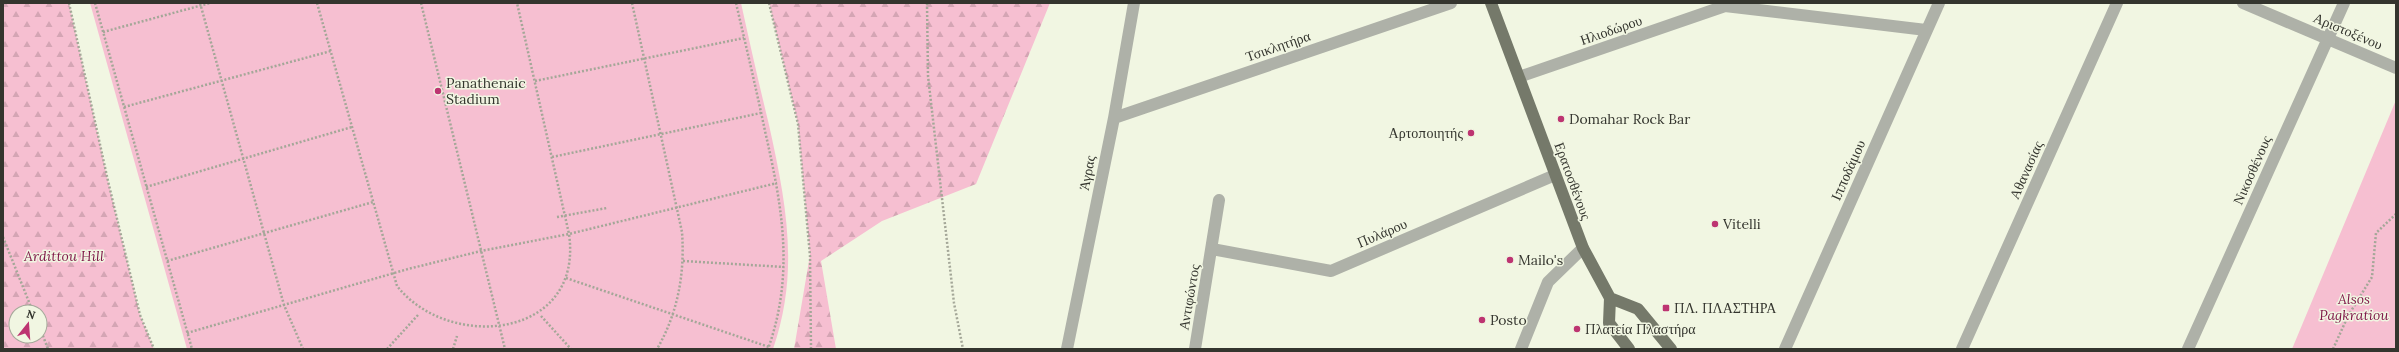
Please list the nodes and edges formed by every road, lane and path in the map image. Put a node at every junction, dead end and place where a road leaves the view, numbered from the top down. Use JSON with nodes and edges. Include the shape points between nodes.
{"nodes":[{"id":1,"x":69,"y":3,"type":"edge"},
{"id":2,"x":95,"y":3,"type":"edge"},
{"id":3,"x":210,"y":3,"type":"edge"},
{"id":4,"x":317,"y":3,"type":"edge"},
{"id":5,"x":421,"y":3,"type":"edge"},
{"id":6,"x":518,"y":3,"type":"edge"},
{"id":7,"x":632,"y":3,"type":"edge"},
{"id":8,"x":736,"y":3,"type":"edge"},
{"id":9,"x":769,"y":3,"type":"edge"},
{"id":10,"x":927,"y":3,"type":"edge"},
{"id":11,"x":1134,"y":3,"type":"edge"},
{"id":12,"x":1452,"y":3,"type":"edge"},
{"id":13,"x":1491,"y":3,"type":"edge"},
{"id":14,"x":1939,"y":3,"type":"edge"},
{"id":15,"x":2117,"y":3,"type":"edge"},
{"id":16,"x":2243,"y":3,"type":"edge"},
{"id":17,"x":2344,"y":3,"type":"edge"},
{"id":18,"x":200,"y":4,"type":"edge"},
{"id":19,"x":1926,"y":30,"type":"junction"},
{"id":20,"x":103,"y":32,"type":"junction"},
{"id":21,"x":744,"y":38,"type":"junction"},
{"id":22,"x":2327,"y":39,"type":"junction"},
{"id":23,"x":331,"y":51,"type":"junction"},
{"id":24,"x":645,"y":58,"type":"junction"},
{"id":25,"x":2396,"y":68,"type":"edge"},
{"id":26,"x":1519,"y":77,"type":"junction"},
{"id":27,"x":221,"y":80,"type":"junction"},
{"id":28,"x":534,"y":81,"type":"junction"},
{"id":29,"x":124,"y":107,"type":"junction"},
{"id":30,"x":761,"y":113,"type":"junction"},
{"id":31,"x":1114,"y":118,"type":"junction"},
{"id":32,"x":352,"y":127,"type":"junction"},
{"id":33,"x":662,"y":134,"type":"junction"},
{"id":34,"x":552,"y":157,"type":"junction"},
{"id":35,"x":243,"y":159,"type":"junction"},
{"id":36,"x":1555,"y":175,"type":"junction"},
{"id":37,"x":777,"y":183,"type":"junction"},
{"id":38,"x":146,"y":188,"type":"junction"},
{"id":39,"x":1219,"y":200,"type":"dead end"},
{"id":40,"x":373,"y":202,"type":"junction"},
{"id":41,"x":679,"y":207,"type":"junction"},
{"id":42,"x":607,"y":208,"type":"dead end"},
{"id":43,"x":2396,"y":214,"type":"edge"},
{"id":44,"x":565,"y":216,"type":"junction"},
{"id":45,"x":557,"y":217,"type":"dead end"},
{"id":46,"x":264,"y":233,"type":"junction"},
{"id":47,"x":569,"y":234,"type":"junction"},
{"id":48,"x":3,"y":237,"type":"edge"},
{"id":49,"x":1583,"y":248,"type":"junction"},
{"id":50,"x":1212,"y":250,"type":"junction"},
{"id":51,"x":480,"y":251,"type":"junction"},
{"id":52,"x":167,"y":261,"type":"junction"},
{"id":53,"x":683,"y":261,"type":"junction"},
{"id":54,"x":784,"y":267,"type":"junction"},
{"id":55,"x":393,"y":274,"type":"junction"},
{"id":56,"x":566,"y":278,"type":"junction"},
{"id":57,"x":1610,"y":298,"type":"junction"},
{"id":58,"x":406,"y":301,"type":"dead end"},
{"id":59,"x":30,"y":304,"type":"edge"},
{"id":60,"x":284,"y":305,"type":"junction"},
{"id":61,"x":550,"y":307,"type":"dead end"},
{"id":62,"x":413,"y":310,"type":"dead end"},
{"id":63,"x":545,"y":312,"type":"dead end"},
{"id":64,"x":672,"y":314,"type":"junction"},
{"id":65,"x":418,"y":315,"type":"junction"},
{"id":66,"x":541,"y":316,"type":"junction"},
{"id":67,"x":422,"y":318,"type":"dead end"},
{"id":68,"x":537,"y":320,"type":"dead end"},
{"id":69,"x":187,"y":333,"type":"junction"},
{"id":70,"x":453,"y":335,"type":"dead end"},
{"id":71,"x":457,"y":336,"type":"junction"},
{"id":72,"x":505,"y":336,"type":"dead end"},
{"id":73,"x":501,"y":337,"type":"junction"},
{"id":74,"x":464,"y":338,"type":"dead end"},
{"id":75,"x":768,"y":348,"type":"edge"},
{"id":76,"x":154,"y":349,"type":"edge"},
{"id":77,"x":192,"y":349,"type":"edge"},
{"id":78,"x":303,"y":349,"type":"edge"},
{"id":79,"x":387,"y":349,"type":"edge"},
{"id":80,"x":453,"y":349,"type":"edge"},
{"id":81,"x":504,"y":349,"type":"edge"},
{"id":82,"x":571,"y":349,"type":"edge"},
{"id":83,"x":657,"y":349,"type":"edge"},
{"id":84,"x":811,"y":349,"type":"edge"},
{"id":85,"x":964,"y":349,"type":"edge"},
{"id":86,"x":1067,"y":349,"type":"edge"},
{"id":87,"x":1195,"y":349,"type":"edge"},
{"id":88,"x":1521,"y":349,"type":"edge"},
{"id":89,"x":1629,"y":349,"type":"edge"},
{"id":90,"x":1671,"y":349,"type":"edge"},
{"id":91,"x":1785,"y":349,"type":"edge"},
{"id":92,"x":1962,"y":349,"type":"edge"},
{"id":93,"x":2188,"y":349,"type":"edge"},
{"id":94,"x":2333,"y":349,"type":"edge"}],
"edges":[{"from":1,"to":76,"type":"path","via":[[140,315]]},
{"from":2,"to":20,"type":"path"},
{"from":3,"to":18,"type":"path"},
{"from":4,"to":23,"type":"path"},
{"from":5,"to":51,"type":"path"},
{"from":6,"to":28,"type":"path"},
{"from":7,"to":24,"type":"path"},
{"from":8,"to":21,"type":"path"},
{"from":9,"to":84,"type":"path","via":[[798,124],[810,256]]},
{"from":10,"to":85,"type":"path","via":[[928,76],[954,303]]},
{"from":11,"to":31,"type":"street","name":"Άγρας"},
{"from":12,"to":31,"type":"street","name":"Τσικλητήρα"},
{"from":13,"to":26,"type":"main road","name":"Ερατοσθένους"},
{"from":14,"to":19,"type":"street","name":"Ιπποδάμου"},
{"from":15,"to":92,"type":"street","name":"Αθανασίας"},
{"from":16,"to":22,"type":"street","name":"Αριστοξένου"},
{"from":17,"to":22,"type":"street","name":"Νικοσθένους"},
{"from":18,"to":20,"type":"path"},
{"from":18,"to":27,"type":"path"},
{"from":19,"to":26,"type":"street","name":"Ηλιοδώρου","via":[[1725,6]]},
{"from":19,"to":91,"type":"street","name":"Ιπποδάμου"},
{"from":20,"to":29,"type":"path"},
{"from":21,"to":24,"type":"path"},
{"from":21,"to":30,"type":"path"},
{"from":22,"to":25,"type":"street","name":"Αριστοξένου"},
{"from":22,"to":93,"type":"street","name":"Νικοσθένους"},
{"from":23,"to":27,"type":"path"},
{"from":23,"to":32,"type":"path"},
{"from":24,"to":28,"type":"path"},
{"from":24,"to":33,"type":"path"},
{"from":26,"to":36,"type":"main road","name":"Ερατοσθένους"},
{"from":27,"to":29,"type":"path"},
{"from":27,"to":35,"type":"path"},
{"from":28,"to":34,"type":"path"},
{"from":29,"to":38,"type":"path"},
{"from":30,"to":33,"type":"path"},
{"from":30,"to":37,"type":"path"},
{"from":31,"to":86,"type":"street","name":"Άγρας"},
{"from":32,"to":35,"type":"path"},
{"from":32,"to":40,"type":"path"},
{"from":33,"to":34,"type":"path"},
{"from":33,"to":41,"type":"path"},
{"from":34,"to":44,"type":"path"},
{"from":35,"to":38,"type":"path"},
{"from":35,"to":46,"type":"path"},
{"from":36,"to":49,"type":"main road","name":"Ερατοσθένους"},
{"from":36,"to":50,"type":"street","name":"Πυλάρου","via":[[1332,271]]},
{"from":37,"to":41,"type":"path"},
{"from":37,"to":54,"type":"path","via":[[784,223]]},
{"from":38,"to":52,"type":"path"},
{"from":39,"to":50,"type":"street","name":"Αντιφώντος"},
{"from":40,"to":46,"type":"path"},
{"from":40,"to":55,"type":"path"},
{"from":41,"to":47,"type":"path"},
{"from":41,"to":53,"type":"path"},
{"from":42,"to":44,"type":"path"},
{"from":43,"to":94,"type":"path","via":[[2376,233],[2372,277],[2348,316]]},
{"from":44,"to":45,"type":"path"},
{"from":44,"to":47,"type":"path"},
{"from":46,"to":52,"type":"path"},
{"from":46,"to":60,"type":"path"},
{"from":47,"to":51,"type":"path"},
{"from":47,"to":56,"type":"path","via":[[570,259]]},
{"from":48,"to":59,"type":"path"},
{"from":49,"to":57,"type":"main road","name":"Ερατοσθένους"},
{"from":49,"to":88,"type":"street","via":[[1548,282]]},
{"from":50,"to":87,"type":"street","name":"Αντιφώντος"},
{"from":51,"to":55,"type":"path"},
{"from":51,"to":73,"type":"path"},
{"from":52,"to":69,"type":"path"},
{"from":53,"to":54,"type":"path"},
{"from":53,"to":64,"type":"path"},
{"from":54,"to":75,"type":"path","via":[[780,302]]},
{"from":55,"to":58,"type":"path"},
{"from":55,"to":60,"type":"path"},
{"from":56,"to":61,"type":"path"},
{"from":56,"to":64,"type":"path"},
{"from":57,"to":89,"type":"main road","via":[[1609,323]]},
{"from":57,"to":90,"type":"main road","via":[[1638,309]]},
{"from":60,"to":69,"type":"path"},
{"from":60,"to":78,"type":"path"},
{"from":62,"to":65,"type":"path"},
{"from":63,"to":66,"type":"path"},
{"from":64,"to":75,"type":"path"},
{"from":64,"to":83,"type":"path"},
{"from":65,"to":67,"type":"path"},
{"from":65,"to":79,"type":"path"},
{"from":66,"to":68,"type":"path"},
{"from":66,"to":82,"type":"path"},
{"from":69,"to":77,"type":"path"},
{"from":70,"to":71,"type":"path"},
{"from":71,"to":74,"type":"path"},
{"from":71,"to":80,"type":"path"},
{"from":72,"to":73,"type":"path"},
{"from":73,"to":81,"type":"path"}]}
